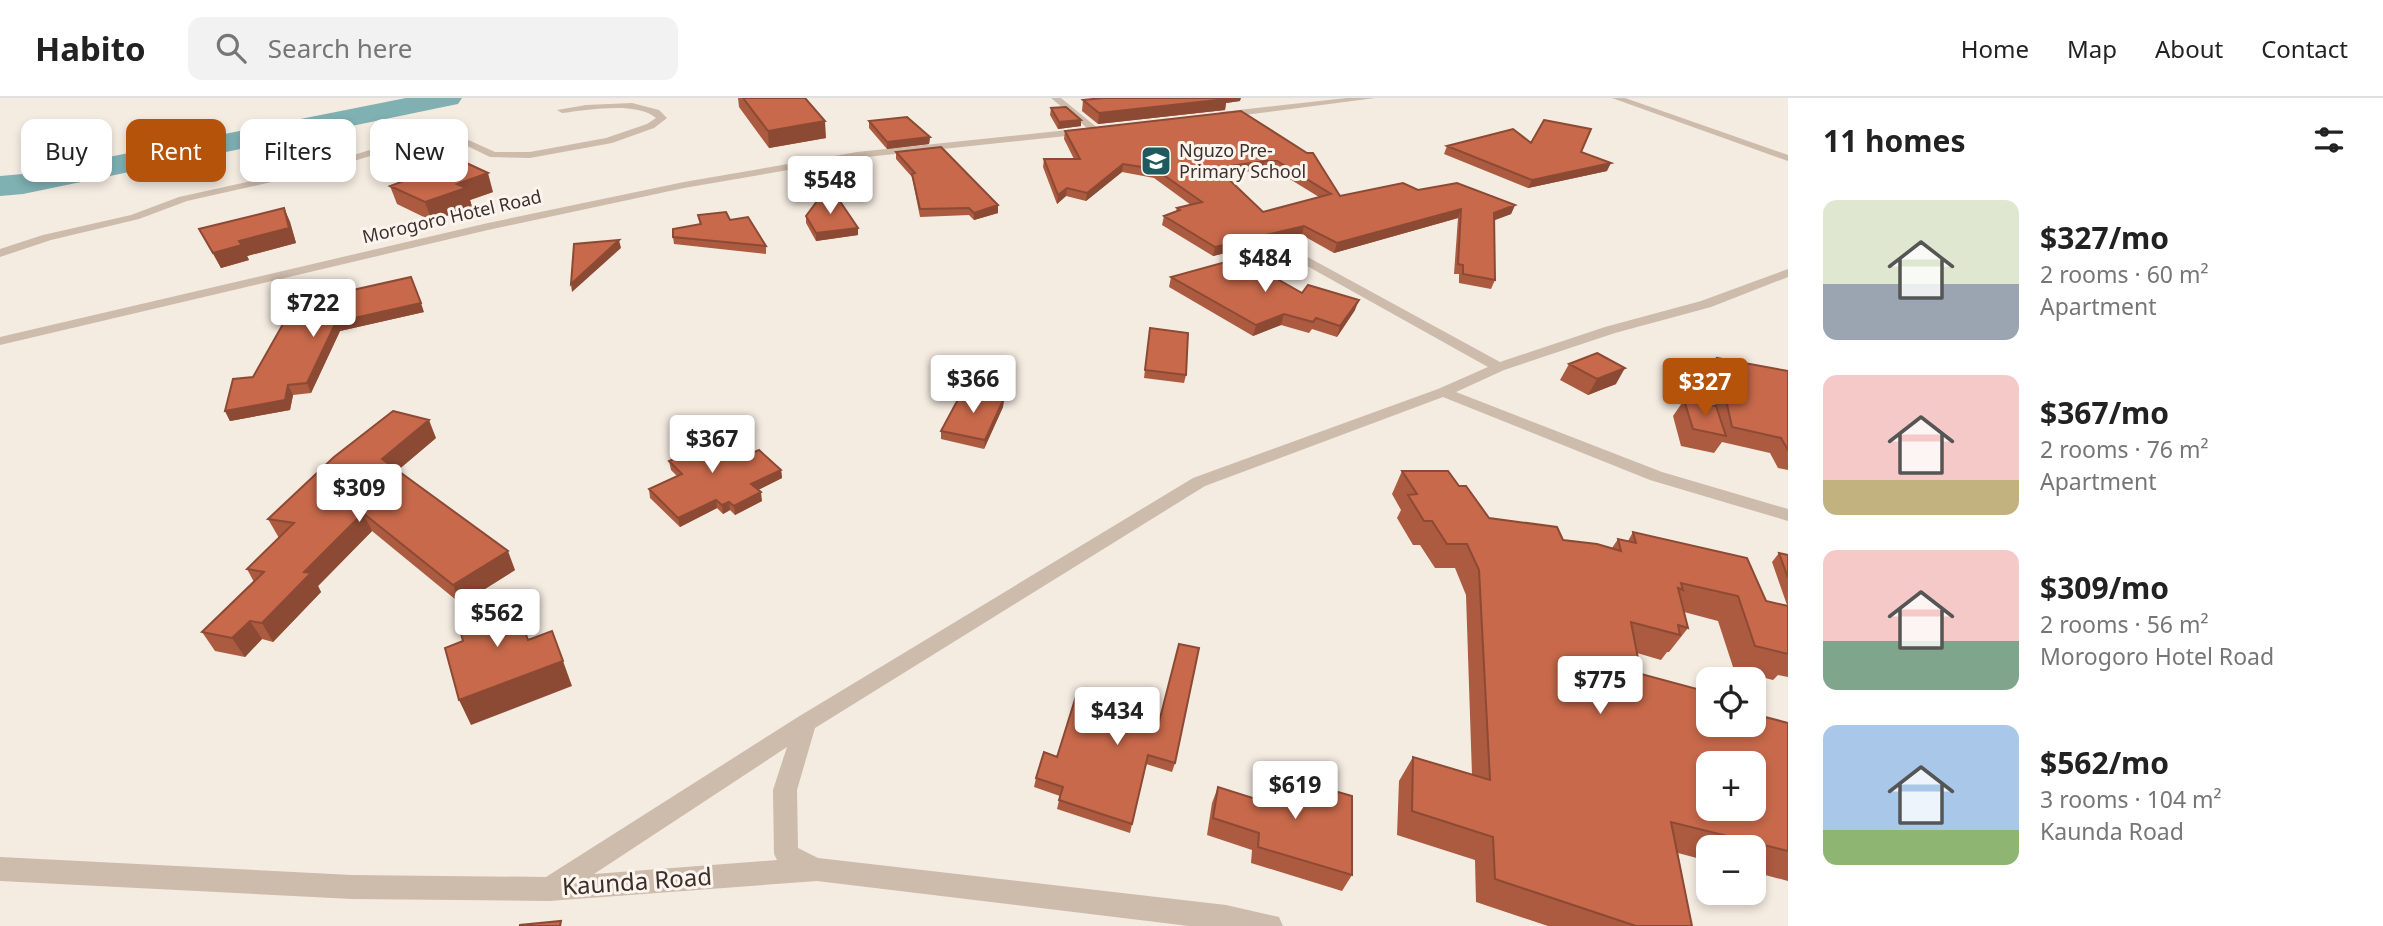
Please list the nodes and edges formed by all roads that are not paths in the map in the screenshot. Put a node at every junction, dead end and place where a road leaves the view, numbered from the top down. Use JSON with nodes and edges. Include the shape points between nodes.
{"nodes":[{"id":1,"x":1055,"y":98,"type":"edge"},
{"id":2,"x":1371,"y":98,"type":"edge"},
{"id":3,"x":1616,"y":98,"type":"edge"},
{"id":4,"x":562,"y":110,"type":"dead end"},
{"id":5,"x":1205,"y":117,"type":"edge"},
{"id":6,"x":1109,"y":128,"type":"edge"},
{"id":7,"x":1095,"y":130,"type":"junction"},
{"id":8,"x":1788,"y":158,"type":"edge"},
{"id":9,"x":0,"y":253,"type":"edge"},
{"id":10,"x":1304,"y":259,"type":"dead end"},
{"id":11,"x":1788,"y":273,"type":"edge"},
{"id":12,"x":0,"y":341,"type":"edge"},
{"id":13,"x":1499,"y":367,"type":"junction"},
{"id":14,"x":1443,"y":392,"type":"junction"},
{"id":15,"x":1788,"y":515,"type":"edge"},
{"id":16,"x":806,"y":723,"type":"junction"},
{"id":17,"x":0,"y":869,"type":"edge"},
{"id":18,"x":817,"y":869,"type":"junction"},
{"id":19,"x":549,"y":889,"type":"junction"},
{"id":20,"x":1270,"y":926,"type":"edge"}],
"edges":[{"from":1,"to":7,"type":"street"},
{"from":2,"to":5,"type":"street"},
{"from":3,"to":8,"type":"street"},
{"from":4,"to":9,"type":"street","via":[[640,105],[656,110],[662,118],[652,126],[597,144],[524,154],[495,155],[460,137],[428,137],[181,200]]},
{"from":6,"to":7,"type":"street","name":"Morogoro Hotel Road"},
{"from":7,"to":12,"type":"street","name":"Morogoro Hotel Road","via":[[835,159],[713,179],[465,231]]},
{"from":10,"to":13,"type":"street"},
{"from":11,"to":13,"type":"street","via":[[1706,304]]},
{"from":13,"to":14,"type":"street"},
{"from":14,"to":15,"type":"street","via":[[1662,480]]},
{"from":14,"to":16,"type":"street","via":[[1199,482]]},
{"from":16,"to":18,"type":"street","via":[[785,790],[784,830],[786,854]]},
{"from":16,"to":19,"type":"street"},
{"from":17,"to":19,"type":"street","name":"Kaunda Road","via":[[352,887]]},
{"from":18,"to":19,"type":"street","name":"Kaunda Road"},
{"from":18,"to":20,"type":"street","name":"Kaunda Road"}]}
